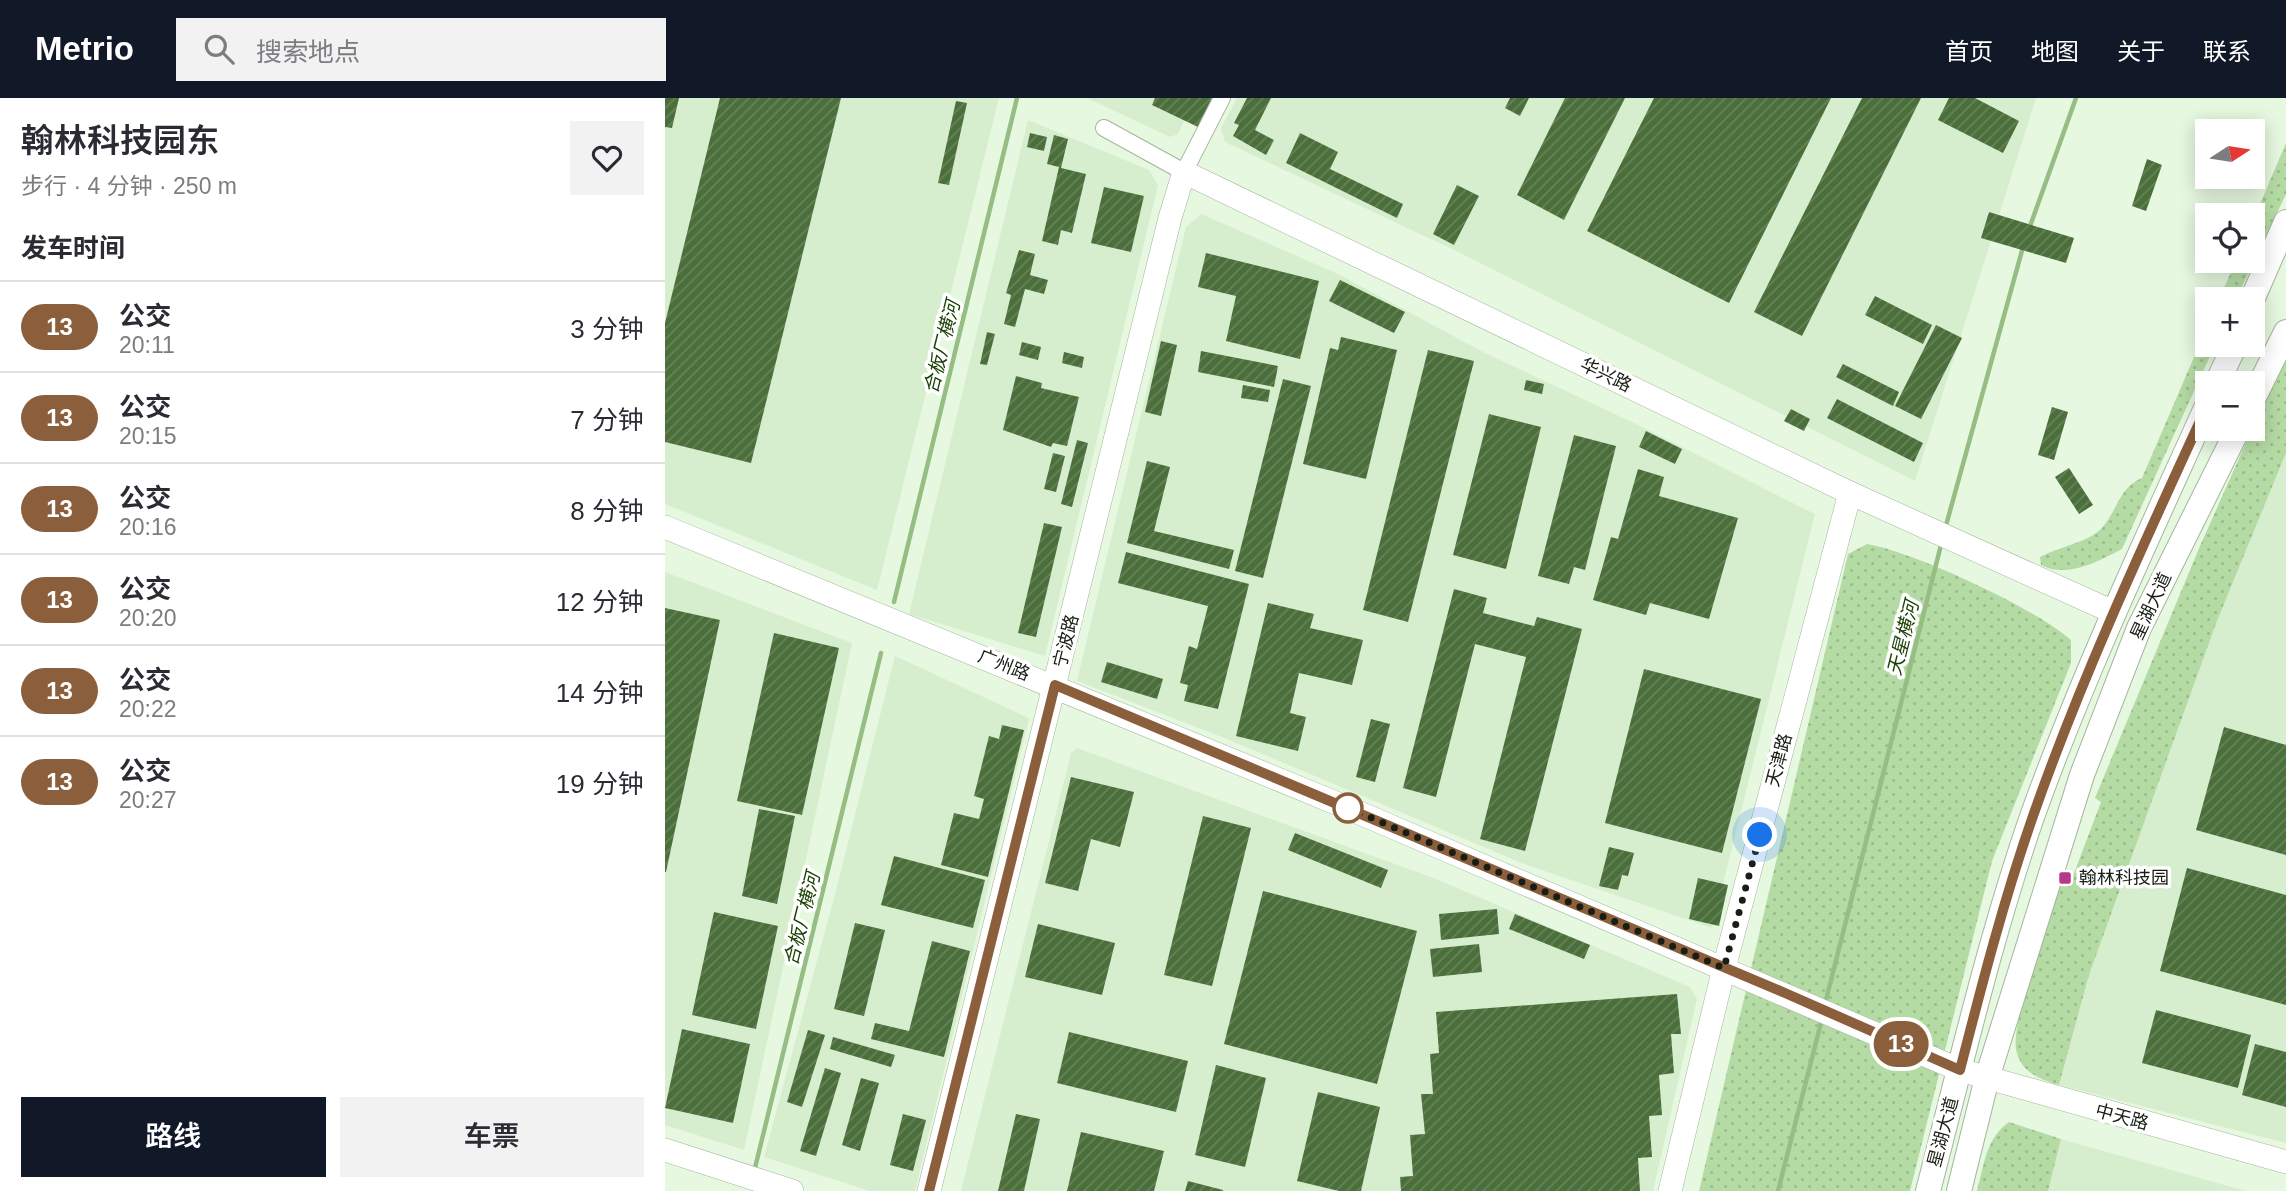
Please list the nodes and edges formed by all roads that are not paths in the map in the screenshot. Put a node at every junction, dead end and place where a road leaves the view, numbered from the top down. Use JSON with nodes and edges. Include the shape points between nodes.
{"nodes":[{"id":1,"x":1222,"y":98,"type":"edge"},
{"id":2,"x":1104,"y":128,"type":"dead end"},
{"id":3,"x":1184,"y":172,"type":"junction"},
{"id":4,"x":2286,"y":222,"type":"edge"},
{"id":5,"x":2257,"y":287,"type":"edge"},
{"id":6,"x":2286,"y":332,"type":"edge"},
{"id":7,"x":2265,"y":375,"type":"edge"},
{"id":8,"x":2195,"y":432,"type":"edge"},
{"id":9,"x":2232,"y":441,"type":"edge"},
{"id":10,"x":1850,"y":493,"type":"junction"},
{"id":11,"x":665,"y":527,"type":"edge"},
{"id":12,"x":2113,"y":612,"type":"junction"},
{"id":13,"x":1055,"y":685,"type":"junction"},
{"id":14,"x":1724,"y":968,"type":"junction"},
{"id":15,"x":1960,"y":1070,"type":"junction"},
{"id":16,"x":1987,"y":1078,"type":"junction"},
{"id":17,"x":665,"y":1150,"type":"edge"},
{"id":18,"x":2286,"y":1162,"type":"edge"},
{"id":19,"x":792,"y":1191,"type":"edge"},
{"id":20,"x":929,"y":1191,"type":"edge"},
{"id":21,"x":1670,"y":1191,"type":"edge"},
{"id":22,"x":1928,"y":1191,"type":"edge"},
{"id":23,"x":1959,"y":1191,"type":"edge"}],
"edges":[{"from":1,"to":3,"type":"street","name":"宁波路"},
{"from":2,"to":3,"type":"street","name":"华兴路"},
{"from":3,"to":10,"type":"street","name":"华兴路"},
{"from":3,"to":13,"type":"street","name":"宁波路"},
{"from":4,"to":5,"type":"main road"},
{"from":6,"to":7,"type":"main road"},
{"from":8,"to":12,"type":"main road","name":"星湖大道"},
{"from":9,"to":16,"type":"main road","name":"星湖大道","via":[[2139,628],[2092,750]]},
{"from":10,"to":12,"type":"street","name":"华兴路"},
{"from":10,"to":14,"type":"street","name":"天津路"},
{"from":11,"to":13,"type":"street","name":"广州路"},
{"from":12,"to":15,"type":"main road","name":"星湖大道","via":[[2029,826],[1997,926]]},
{"from":13,"to":14,"type":"street","name":"广州路"},
{"from":13,"to":20,"type":"street","name":"宁波路"},
{"from":14,"to":15,"type":"street","name":"广州路"},
{"from":14,"to":21,"type":"street","name":"天津路"},
{"from":15,"to":16,"type":"street","name":"中天路"},
{"from":15,"to":22,"type":"main road","name":"星湖大道"},
{"from":16,"to":18,"type":"street","name":"中天路"},
{"from":16,"to":23,"type":"main road","name":"星湖大道"},
{"from":17,"to":19,"type":"street"}]}
